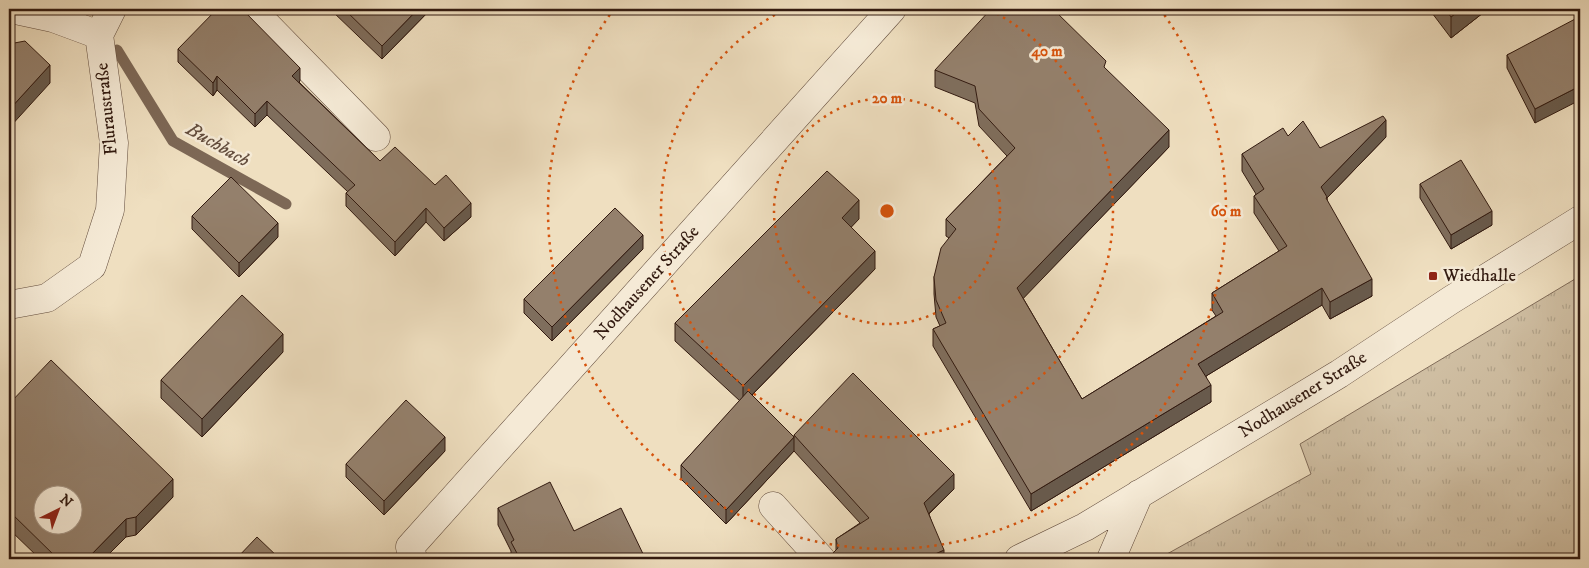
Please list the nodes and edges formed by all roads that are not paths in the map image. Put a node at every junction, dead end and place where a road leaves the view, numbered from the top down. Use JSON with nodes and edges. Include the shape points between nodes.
{"nodes":[{"id":1,"x":11,"y":9,"type":"edge"},
{"id":2,"x":112,"y":9,"type":"edge"},
{"id":3,"x":251,"y":9,"type":"edge"},
{"id":4,"x":892,"y":9,"type":"edge"},
{"id":5,"x":99,"y":35,"type":"junction"},
{"id":6,"x":376,"y":137,"type":"dead end"},
{"id":7,"x":1580,"y":220,"type":"edge"},
{"id":8,"x":9,"y":305,"type":"edge"},
{"id":9,"x":1139,"y":494,"type":"junction"},
{"id":10,"x":773,"y":506,"type":"dead end"},
{"id":11,"x":413,"y":559,"type":"edge"},
{"id":12,"x":821,"y":559,"type":"edge"},
{"id":13,"x":1019,"y":559,"type":"edge"},
{"id":14,"x":1111,"y":559,"type":"edge"}],
"edges":[{"from":1,"to":5,"type":"street","via":[[53,18]]},
{"from":2,"to":5,"type":"street"},
{"from":3,"to":6,"type":"street"},
{"from":4,"to":11,"type":"street","name":"Nodhausener Straße","via":[[410,547]]},
{"from":5,"to":8,"type":"street","name":"Fluraustraße","via":[[114,143],[110,210],[92,266],[47,298]]},
{"from":7,"to":9,"type":"street","name":"Nodhausener Straße","via":[[1339,374]]},
{"from":9,"to":13,"type":"street","name":"Nodhausener Straße","via":[[1085,527]]},
{"from":9,"to":14,"type":"street"},
{"from":10,"to":12,"type":"street"}]}
